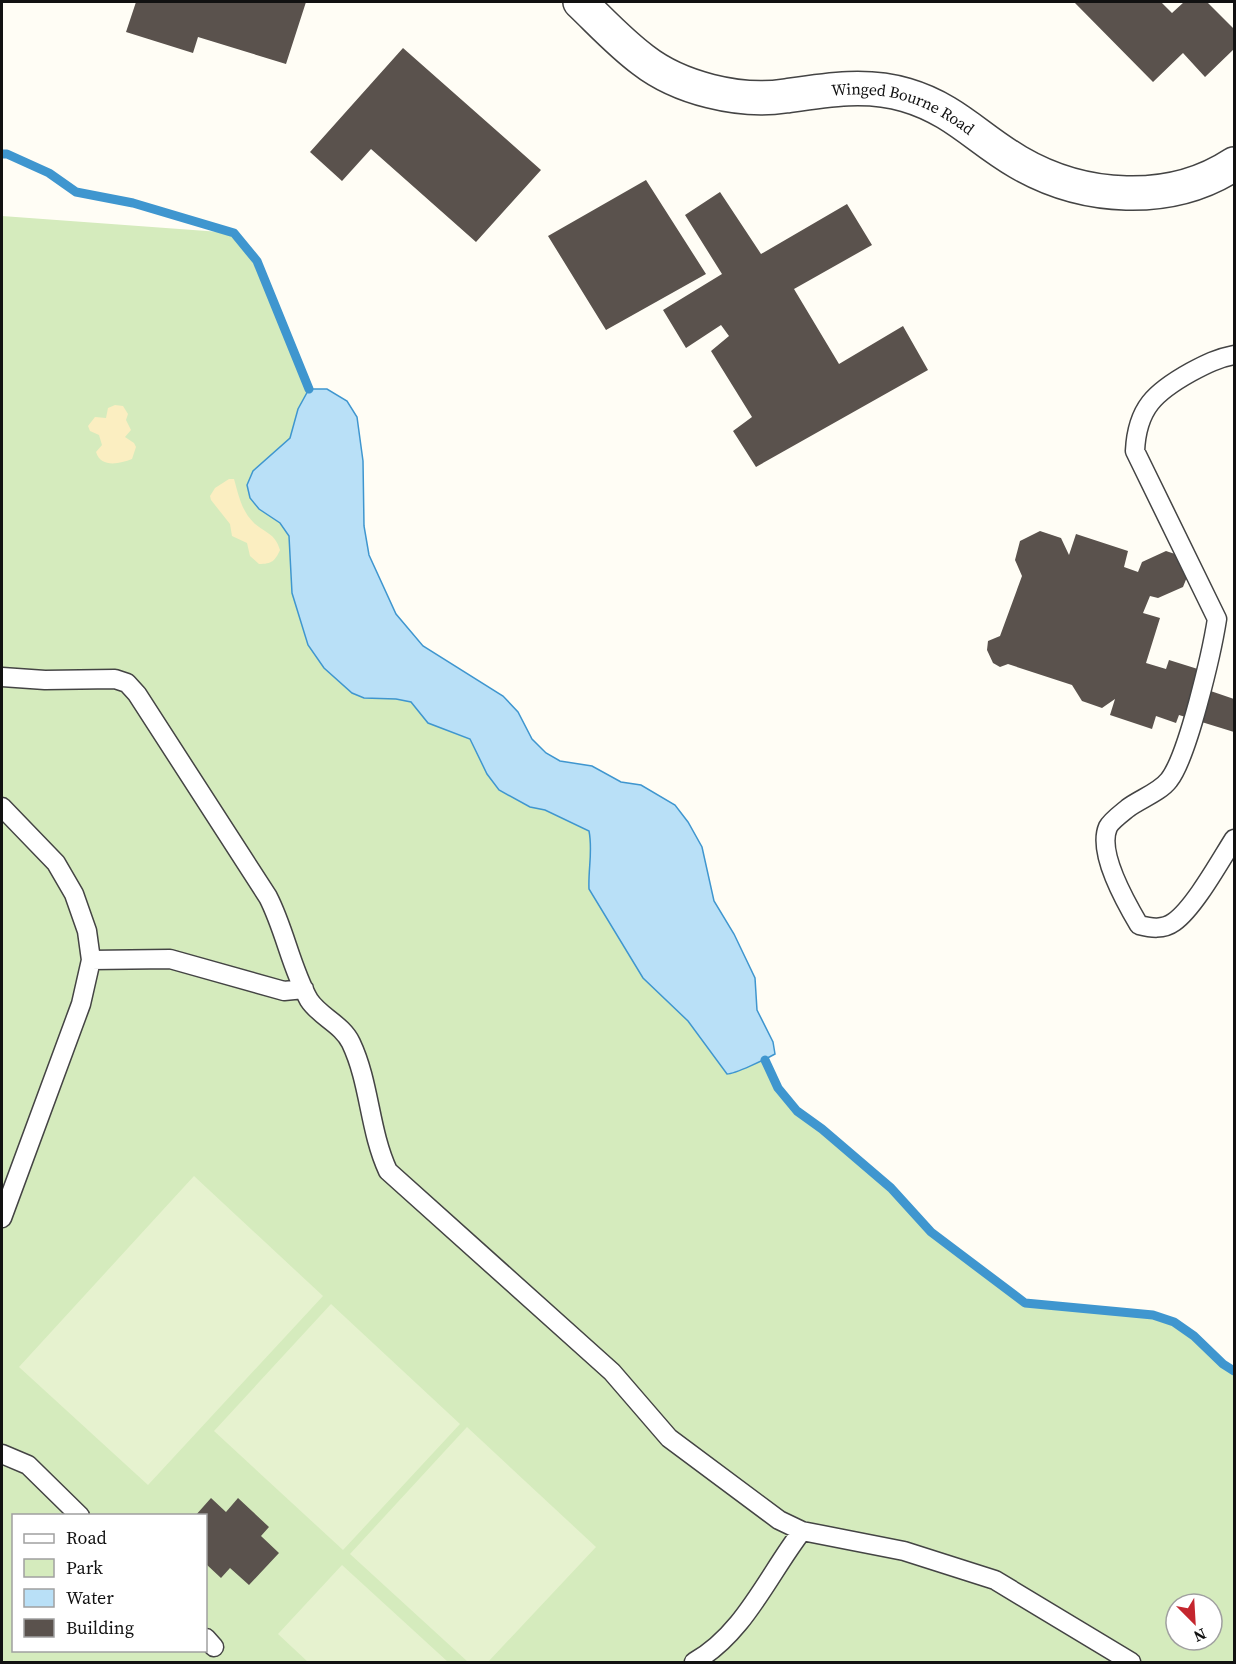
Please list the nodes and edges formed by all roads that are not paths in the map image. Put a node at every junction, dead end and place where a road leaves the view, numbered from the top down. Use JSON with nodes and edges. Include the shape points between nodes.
{"nodes":[{"id":1,"x":580,"y":2,"type":"edge"},
{"id":2,"x":1234,"y":164,"type":"edge"},
{"id":3,"x":1234,"y":355,"type":"edge"},
{"id":4,"x":2,"y":677,"type":"edge"},
{"id":5,"x":2,"y":807,"type":"edge"},
{"id":6,"x":1234,"y":839,"type":"edge"},
{"id":7,"x":91,"y":960,"type":"junction"},
{"id":8,"x":304,"y":989,"type":"junction"},
{"id":9,"x":2,"y":1218,"type":"edge"},
{"id":10,"x":2,"y":1454,"type":"edge"},
{"id":11,"x":79,"y":1514,"type":"edge"},
{"id":12,"x":802,"y":1531,"type":"junction"},
{"id":13,"x":694,"y":1662,"type":"edge"},
{"id":14,"x":1131,"y":1662,"type":"edge"}],
"edges":[{"from":1,"to":2,"type":"street","name":"Winged Bourne Road","via":[[643,61],[701,88],[743,97],[868,88],[905,94],[960,119],[1019,162],[1081,188],[1138,194],[1170,190]]},
{"from":3,"to":6,"type":"lane","via":[[1217,358],[1163,388],[1148,405],[1136,429],[1135,451],[1217,619],[1181,757],[1169,781],[1108,827],[1105,848],[1124,900],[1139,925],[1154,929],[1174,922]]},
{"from":4,"to":8,"type":"lane","via":[[115,679],[127,683],[267,897]]},
{"from":5,"to":7,"type":"lane","via":[[56,863],[74,894],[87,931]]},
{"from":7,"to":8,"type":"lane","via":[[170,959],[284,991]]},
{"from":7,"to":9,"type":"lane","via":[[81,1004]]},
{"from":8,"to":12,"type":"lane","via":[[311,1003],[350,1041],[388,1171],[612,1372],[669,1438],[744,1496]]},
{"from":10,"to":11,"type":"lane","via":[[28,1465]]},
{"from":12,"to":13,"type":"lane","via":[[738,1625],[721,1644]]},
{"from":12,"to":14,"type":"lane","via":[[904,1551],[995,1580]]}]}
